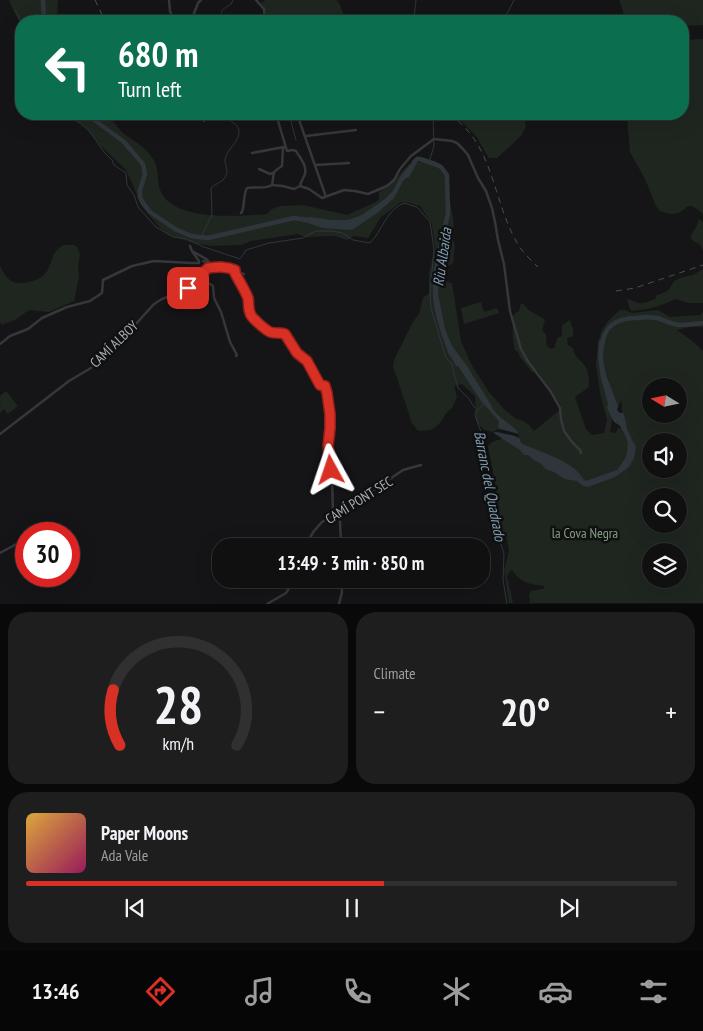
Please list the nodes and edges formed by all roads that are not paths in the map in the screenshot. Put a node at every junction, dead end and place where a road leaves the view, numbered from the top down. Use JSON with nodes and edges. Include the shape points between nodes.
{"nodes":[{"id":1,"x":169,"y":0,"type":"edge"},
{"id":2,"x":201,"y":0,"type":"edge"},
{"id":3,"x":256,"y":0,"type":"edge"},
{"id":4,"x":172,"y":15,"type":"edge"},
{"id":5,"x":193,"y":15,"type":"edge"},
{"id":6,"x":264,"y":15,"type":"edge"},
{"id":7,"x":277,"y":120,"type":"edge"},
{"id":8,"x":299,"y":120,"type":"edge"},
{"id":9,"x":356,"y":130,"type":"dead end"},
{"id":10,"x":305,"y":136,"type":"junction"},
{"id":11,"x":284,"y":147,"type":"junction"},
{"id":12,"x":252,"y":153,"type":"dead end"},
{"id":13,"x":349,"y":163,"type":"dead end"},
{"id":14,"x":316,"y":165,"type":"junction"},
{"id":15,"x":258,"y":169,"type":"dead end"},
{"id":16,"x":273,"y":173,"type":"junction"},
{"id":17,"x":272,"y":185,"type":"junction"},
{"id":18,"x":300,"y":186,"type":"junction"},
{"id":19,"x":326,"y":197,"type":"junction"},
{"id":20,"x":241,"y":213,"type":"dead end"},
{"id":21,"x":190,"y":246,"type":"dead end"},
{"id":22,"x":194,"y":252,"type":"junction"},
{"id":23,"x":202,"y":274,"type":"junction"},
{"id":24,"x":199,"y":283,"type":"junction"},
{"id":25,"x":0,"y":344,"type":"edge"},
{"id":26,"x":236,"y":356,"type":"dead end"},
{"id":27,"x":0,"y":434,"type":"edge"},
{"id":28,"x":581,"y":453,"type":"dead end"},
{"id":29,"x":422,"y":465,"type":"dead end"},
{"id":30,"x":335,"y":515,"type":"junction"},
{"id":31,"x":310,"y":538,"type":"edge"},
{"id":32,"x":341,"y":538,"type":"edge"},
{"id":33,"x":15,"y":545,"type":"edge"},
{"id":34,"x":0,"y":553,"type":"edge"},
{"id":35,"x":289,"y":588,"type":"edge"},
{"id":36,"x":342,"y":588,"type":"edge"},
{"id":37,"x":267,"y":604,"type":"edge"},
{"id":38,"x":339,"y":604,"type":"edge"}],
"edges":[{"from":1,"to":4,"type":"street"},
{"from":2,"to":5,"type":"street"},
{"from":3,"to":6,"type":"street","via":[[264,9]]},
{"from":7,"to":11,"type":"street"},
{"from":8,"to":10,"type":"street"},
{"from":9,"to":10,"type":"street"},
{"from":10,"to":14,"type":"street"},
{"from":11,"to":12,"type":"street"},
{"from":11,"to":16,"type":"street","via":[[282,166]]},
{"from":11,"to":18,"type":"street","via":[[287,151],[296,151],[305,165]]},
{"from":13,"to":14,"type":"street"},
{"from":14,"to":19,"type":"street"},
{"from":15,"to":16,"type":"street"},
{"from":16,"to":17,"type":"street"},
{"from":17,"to":18,"type":"street","via":[[294,189]]},
{"from":17,"to":20,"type":"street","via":[[247,188]]},
{"from":18,"to":19,"type":"street","via":[[320,198]]},
{"from":19,"to":28,"type":"street","via":[[344,190],[372,194],[387,186],[407,160],[434,139],[448,140],[464,149],[492,208],[511,317],[521,349],[551,392],[560,408],[564,431]]},
{"from":21,"to":22,"type":"street"},
{"from":22,"to":23,"type":"street","via":[[209,262]]},
{"from":22,"to":25,"type":"street","via":[[198,263],[158,260],[132,266],[103,280],[102,293],[90,302],[67,307],[42,318]]},
{"from":23,"to":24,"type":"street"},
{"from":23,"to":30,"type":"street","via":[[210,267],[225,266],[235,270],[249,301],[252,317],[267,330],[285,334],[297,353],[307,361],[320,385],[325,386],[330,414],[328,446]]},
{"from":24,"to":26,"type":"street","via":[[207,282],[213,286],[214,298]]},
{"from":24,"to":27,"type":"street","name":"CAMÍ ALBOY","via":[[154,304],[91,368]]},
{"from":29,"to":30,"type":"street","name":"CAMÍ PONT SEC","via":[[403,470]]},
{"from":30,"to":31,"type":"street","name":"CAMÍ PONT SEC","via":[[318,526]]},
{"from":30,"to":32,"type":"street","via":[[340,521]]},
{"from":33,"to":34,"type":"street"},
{"from":35,"to":37,"type":"street"},
{"from":36,"to":38,"type":"street"}]}
